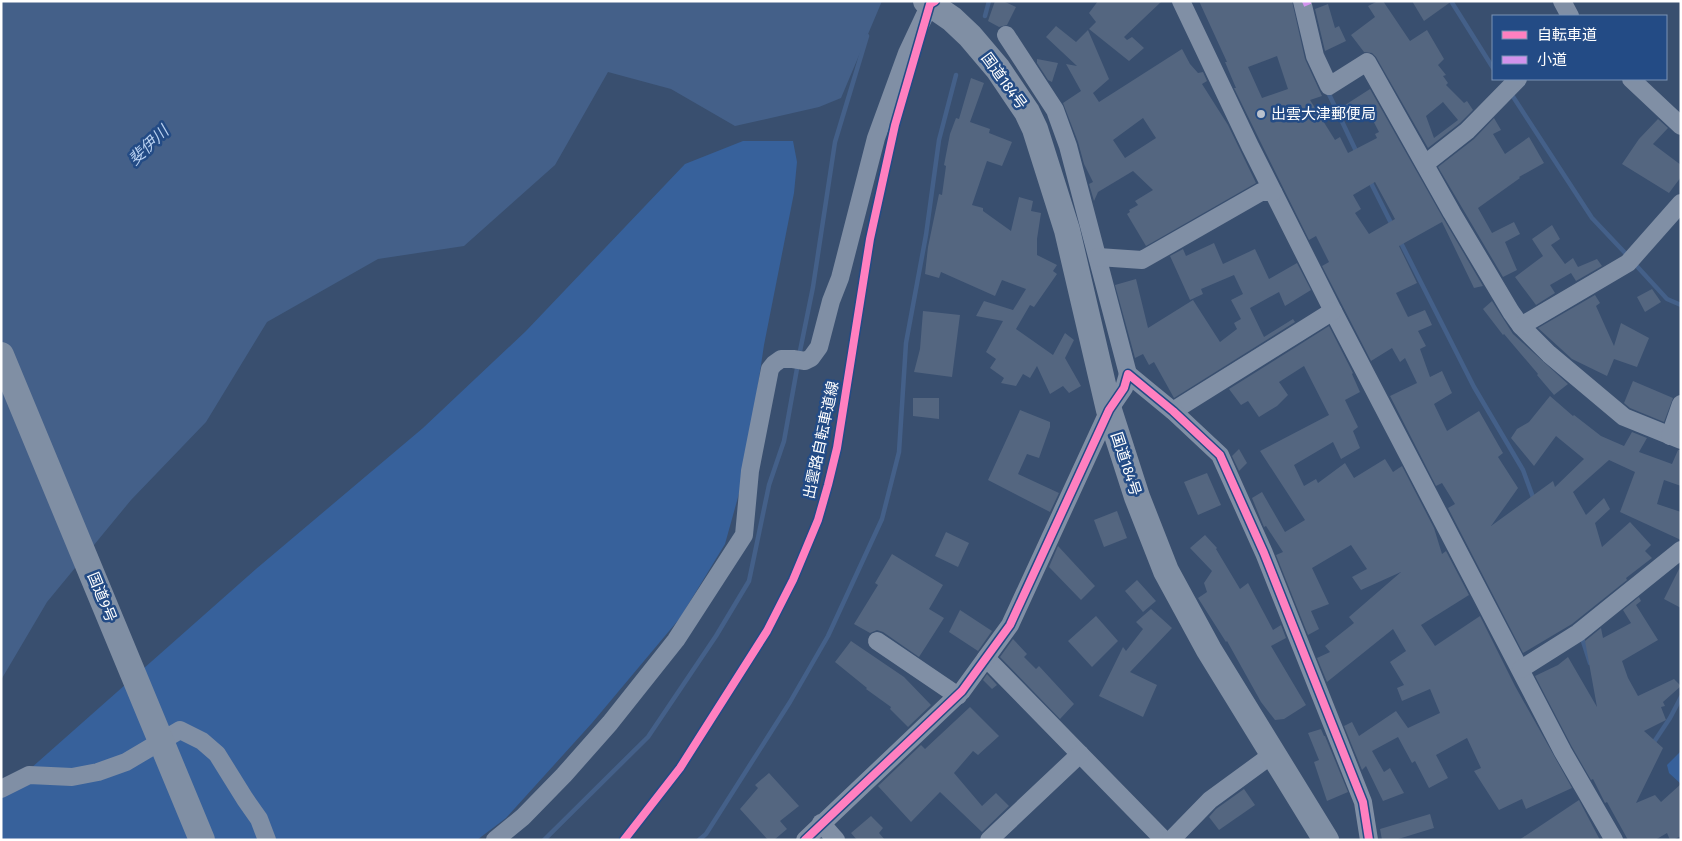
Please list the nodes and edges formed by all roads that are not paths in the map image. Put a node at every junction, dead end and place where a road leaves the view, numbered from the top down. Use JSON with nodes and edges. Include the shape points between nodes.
{"nodes":[{"id":1,"x":1181,"y":1,"type":"edge"},
{"id":2,"x":1302,"y":1,"type":"edge"},
{"id":3,"x":1562,"y":1,"type":"edge"},
{"id":4,"x":928,"y":3,"type":"edge"},
{"id":5,"x":1569,"y":15,"type":"edge"},
{"id":6,"x":1006,"y":35,"type":"dead end"},
{"id":7,"x":1517,"y":80,"type":"edge"},
{"id":8,"x":1632,"y":80,"type":"edge"},
{"id":9,"x":1681,"y":126,"type":"edge"},
{"id":10,"x":1424,"y":164,"type":"junction"},
{"id":11,"x":1273,"y":192,"type":"junction"},
{"id":12,"x":1681,"y":203,"type":"edge"},
{"id":13,"x":1098,"y":257,"type":"junction"},
{"id":14,"x":1333,"y":311,"type":"junction"},
{"id":15,"x":1521,"y":326,"type":"junction"},
{"id":16,"x":1,"y":355,"type":"edge"},
{"id":17,"x":1128,"y":374,"type":"junction"},
{"id":18,"x":1681,"y":404,"type":"edge"},
{"id":19,"x":1109,"y":410,"type":"junction"},
{"id":20,"x":1173,"y":411,"type":"junction"},
{"id":21,"x":1676,"y":438,"type":"edge"},
{"id":22,"x":1681,"y":550,"type":"edge"},
{"id":23,"x":877,"y":641,"type":"dead end"},
{"id":24,"x":986,"y":658,"type":"junction"},
{"id":25,"x":1521,"y":669,"type":"junction"},
{"id":26,"x":958,"y":696,"type":"junction"},
{"id":27,"x":1080,"y":754,"type":"junction"},
{"id":28,"x":1273,"y":754,"type":"junction"},
{"id":29,"x":1,"y":789,"type":"edge"},
{"id":30,"x":821,"y":823,"type":"junction"},
{"id":31,"x":202,"y":840,"type":"edge"},
{"id":32,"x":267,"y":840,"type":"edge"},
{"id":33,"x":495,"y":840,"type":"edge"},
{"id":34,"x":805,"y":840,"type":"edge"},
{"id":35,"x":836,"y":840,"type":"edge"},
{"id":36,"x":989,"y":840,"type":"edge"},
{"id":37,"x":1164,"y":840,"type":"edge"},
{"id":38,"x":1171,"y":840,"type":"edge"},
{"id":39,"x":1326,"y":840,"type":"edge"},
{"id":40,"x":1369,"y":840,"type":"edge"},
{"id":41,"x":1614,"y":840,"type":"edge"}],
"edges":[{"from":1,"to":11,"type":"street"},
{"from":2,"to":10,"type":"street","via":[[1315,56],[1329,86],[1367,62]]},
{"from":3,"to":5,"type":"street"},
{"from":4,"to":19,"type":"highway","name":"国道184号","via":[[970,36],[998,69],[1035,129],[1067,230]]},
{"from":4,"to":33,"type":"street","via":[[876,138],[820,347],[811,358],[781,359],[770,369],[750,471],[744,535],[676,640],[610,723],[564,775]]},
{"from":6,"to":13,"type":"street","via":[[1055,110]]},
{"from":7,"to":10,"type":"street","via":[[1467,131]]},
{"from":8,"to":9,"type":"street"},
{"from":10,"to":15,"type":"street"},
{"from":11,"to":13,"type":"street","via":[[1262,192],[1142,260]]},
{"from":11,"to":14,"type":"street"},
{"from":12,"to":15,"type":"street","via":[[1628,263]]},
{"from":13,"to":17,"type":"street"},
{"from":14,"to":20,"type":"street"},
{"from":14,"to":25,"type":"street"},
{"from":15,"to":21,"type":"street","via":[[1624,417]]},
{"from":16,"to":31,"type":"highway","name":"国道9号"},
{"from":17,"to":19,"type":"street","via":[[1124,388]]},
{"from":17,"to":20,"type":"street"},
{"from":18,"to":21,"type":"street"},
{"from":19,"to":24,"type":"street","via":[[1010,625]]},
{"from":19,"to":28,"type":"highway","name":"国道184号","via":[[1137,497],[1166,570],[1209,650]]},
{"from":20,"to":40,"type":"street","via":[[1220,455],[1235,484],[1363,802]]},
{"from":22,"to":25,"type":"street","via":[[1578,632]]},
{"from":23,"to":26,"type":"street"},
{"from":24,"to":26,"type":"street"},
{"from":24,"to":27,"type":"street"},
{"from":25,"to":41,"type":"street","via":[[1563,752]]},
{"from":26,"to":30,"type":"street"},
{"from":27,"to":36,"type":"street"},
{"from":27,"to":37,"type":"street"},
{"from":28,"to":38,"type":"street","via":[[1210,800]]},
{"from":28,"to":39,"type":"highway","name":"国道184号"},
{"from":29,"to":32,"type":"street","via":[[29,775],[72,777],[98,772],[126,762],[180,730],[202,741],[217,754],[259,819]]},
{"from":30,"to":34,"type":"street"},
{"from":30,"to":35,"type":"street"}]}
